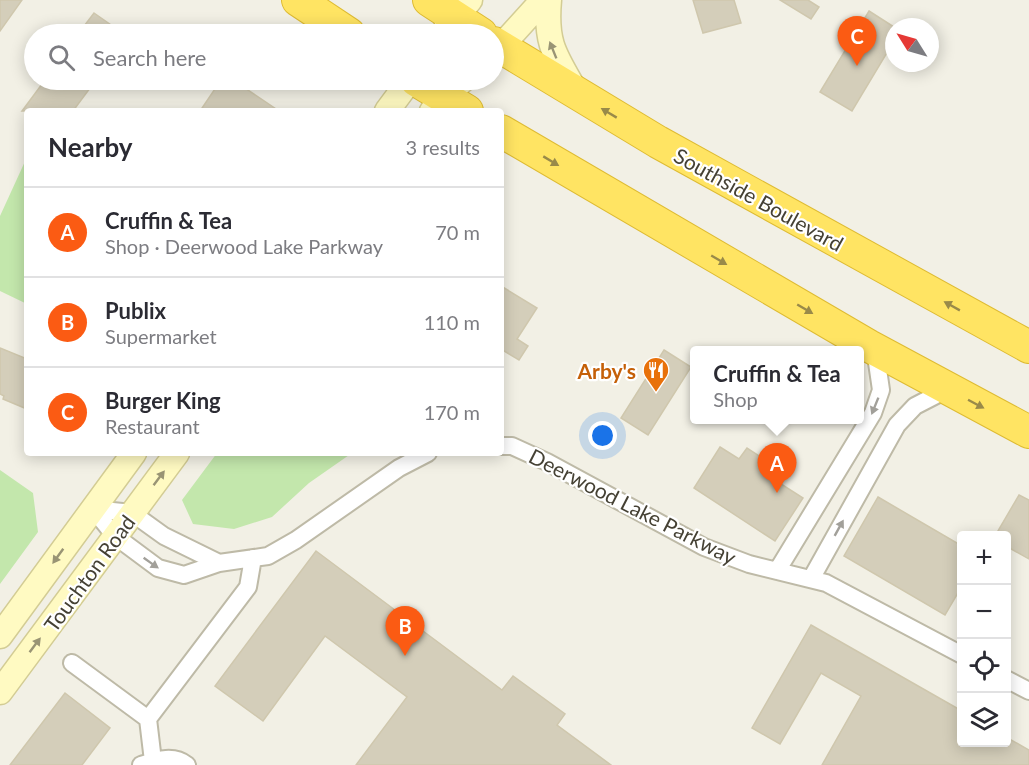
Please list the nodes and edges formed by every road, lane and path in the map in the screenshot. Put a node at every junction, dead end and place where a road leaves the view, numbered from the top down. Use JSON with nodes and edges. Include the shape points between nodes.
{"nodes":[{"id":1,"x":298,"y":0,"type":"edge"},
{"id":2,"x":429,"y":0,"type":"edge"},
{"id":3,"x":543,"y":0,"type":"edge"},
{"id":4,"x":549,"y":0,"type":"edge"},
{"id":5,"x":455,"y":17,"type":"edge"},
{"id":6,"x":334,"y":24,"type":"edge"},
{"id":7,"x":504,"y":34,"type":"edge"},
{"id":8,"x":504,"y":52,"type":"edge"},
{"id":9,"x":403,"y":90,"type":"edge"},
{"id":10,"x":434,"y":90,"type":"edge"},
{"id":11,"x":578,"y":94,"type":"junction"},
{"id":12,"x":452,"y":100,"type":"edge"},
{"id":13,"x":389,"y":108,"type":"edge"},
{"id":14,"x":504,"y":133,"type":"edge"},
{"id":15,"x":1029,"y":347,"type":"edge"},
{"id":16,"x":875,"y":349,"type":"junction"},
{"id":17,"x":948,"y":388,"type":"junction"},
{"id":18,"x":1029,"y":432,"type":"edge"},
{"id":19,"x":504,"y":446,"type":"edge"},
{"id":20,"x":132,"y":456,"type":"edge"},
{"id":21,"x":175,"y":456,"type":"edge"},
{"id":22,"x":422,"y":456,"type":"edge"},
{"id":23,"x":93,"y":509,"type":"junction"},
{"id":24,"x":132,"y":513,"type":"junction"},
{"id":25,"x":115,"y":536,"type":"junction"},
{"id":26,"x":253,"y":558,"type":"junction"},
{"id":27,"x":219,"y":563,"type":"junction"},
{"id":28,"x":777,"y":571,"type":"junction"},
{"id":29,"x":811,"y":579,"type":"junction"},
{"id":30,"x":0,"y":636,"type":"edge"},
{"id":31,"x":957,"y":652,"type":"edge"},
{"id":32,"x":72,"y":663,"type":"dead end"},
{"id":33,"x":1011,"y":682,"type":"edge"},
{"id":34,"x":1029,"y":691,"type":"edge"},
{"id":35,"x":0,"y":692,"type":"edge"},
{"id":36,"x":148,"y":719,"type":"junction"},
{"id":37,"x":147,"y":763,"type":"edge"},
{"id":38,"x":187,"y":765,"type":"edge"}],
"edges":[{"from":1,"to":6,"type":"highway"},
{"from":2,"to":5,"type":"highway","name":"Southside Boulevard"},
{"from":3,"to":7,"type":"street"},
{"from":11,"to":4,"type":"street","one_way":true,"via":[[551,49],[547,25]]},
{"from":8,"to":11,"type":"highway","name":"Southside Boulevard"},
{"from":9,"to":13,"type":"street"},
{"from":10,"to":12,"type":"highway"},
{"from":15,"to":11,"type":"highway","name":"Southside Boulevard","one_way":true,"via":[[787,215]]},
{"from":14,"to":16,"type":"highway","one_way":true},
{"from":16,"to":17,"type":"highway"},
{"from":16,"to":28,"type":"street","one_way":true,"via":[[881,390],[873,413]]},
{"from":17,"to":18,"type":"highway","one_way":true},
{"from":29,"to":17,"type":"street","one_way":true,"via":[[897,425],[915,406]]},
{"from":19,"to":28,"type":"street","name":"Deerwood Lake Parkway","via":[[547,462],[705,547]]},
{"from":20,"to":23,"type":"street","name":"Touchton Road"},
{"from":24,"to":21,"type":"street","name":"Touchton Road","one_way":true},
{"from":22,"to":26,"type":"street","via":[[296,540],[268,556]]},
{"from":23,"to":24,"type":"street"},
{"from":23,"to":25,"type":"street"},
{"from":23,"to":30,"type":"street","name":"Touchton Road","one_way":true},
{"from":24,"to":25,"type":"street","name":"Touchton Road"},
{"from":24,"to":27,"type":"street","via":[[164,536]]},
{"from":25,"to":27,"type":"street","one_way":true,"via":[[158,568],[184,574]]},
{"from":35,"to":25,"type":"street","name":"Touchton Road","one_way":true},
{"from":26,"to":27,"type":"street"},
{"from":26,"to":36,"type":"street","via":[[248,587]]},
{"from":28,"to":29,"type":"street","name":"Deerwood Lake Parkway"},
{"from":29,"to":31,"type":"street","name":"Deerwood Lake Parkway","via":[[826,583]]},
{"from":32,"to":36,"type":"street"},
{"from":33,"to":34,"type":"street"},
{"from":36,"to":37,"type":"street"},
{"from":37,"to":38,"type":"street","via":[[163,758]]}]}
